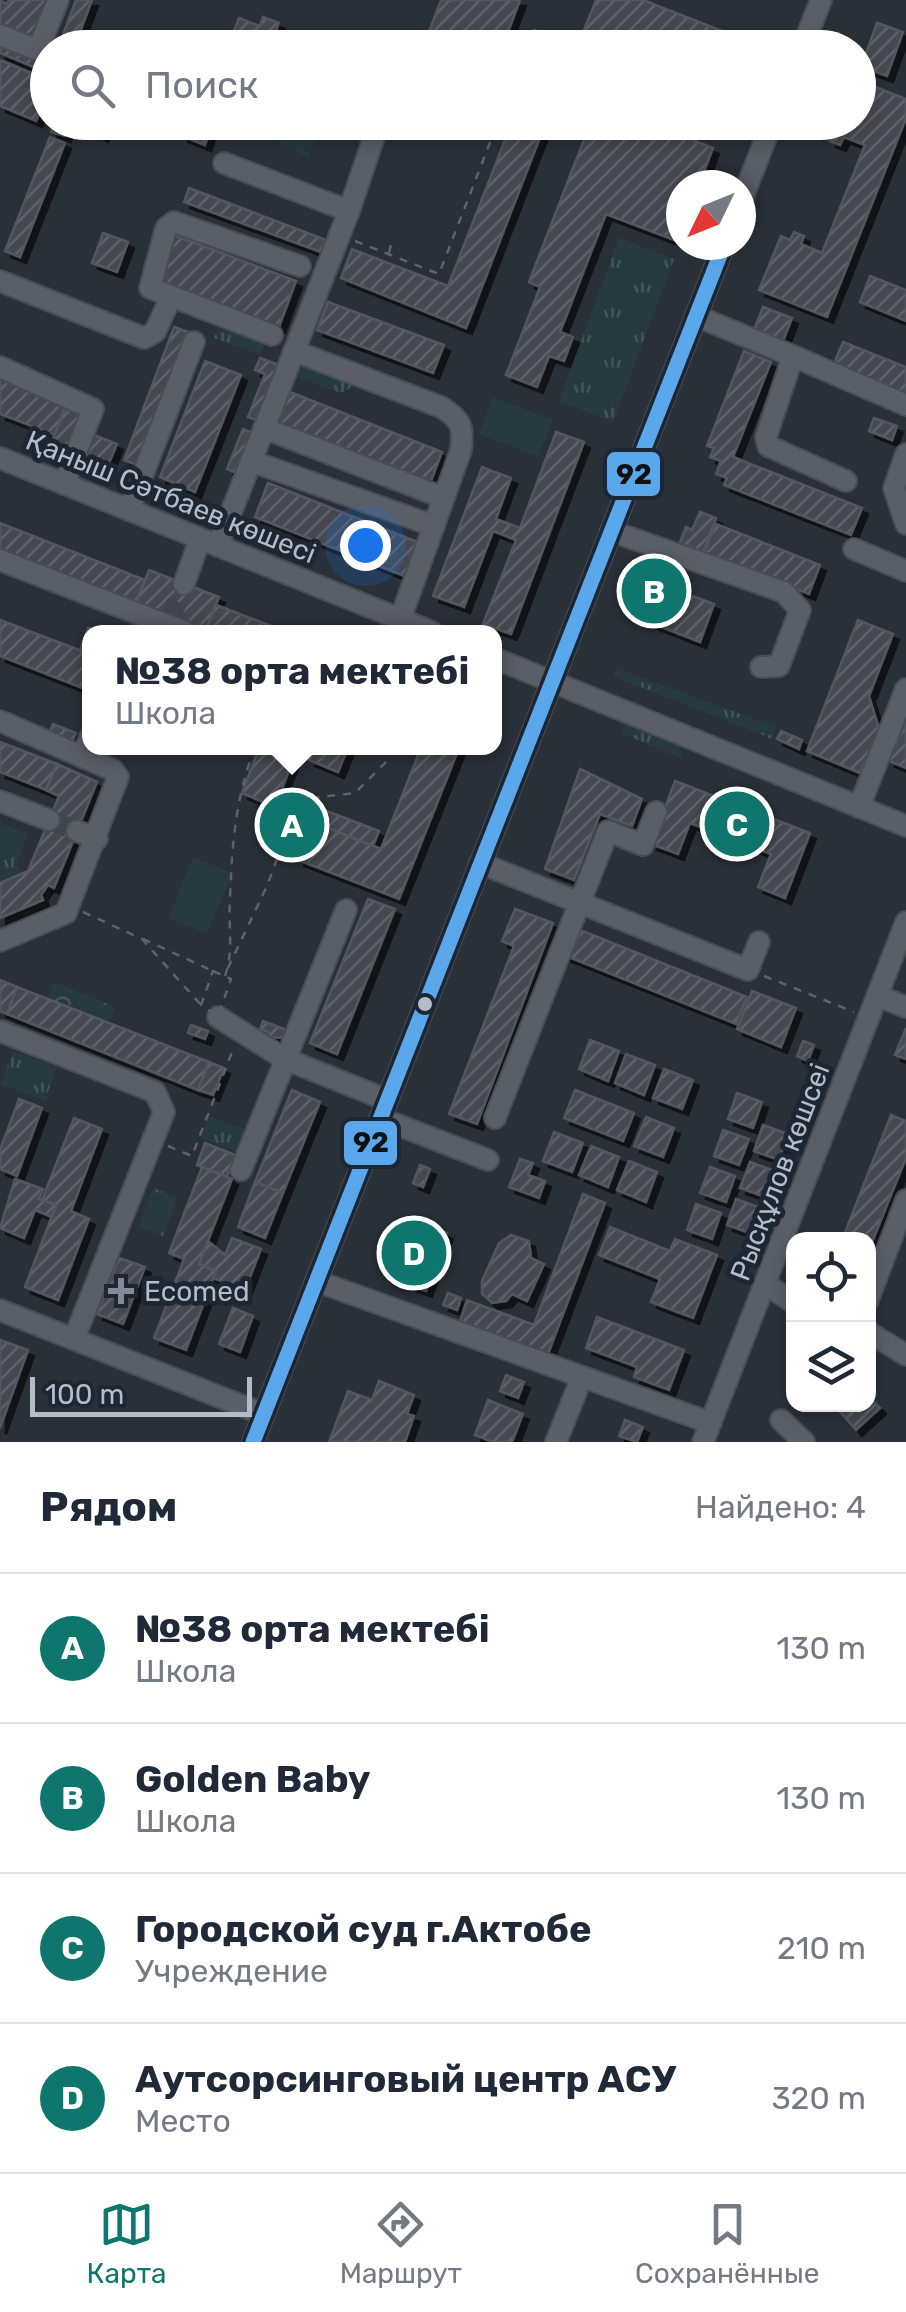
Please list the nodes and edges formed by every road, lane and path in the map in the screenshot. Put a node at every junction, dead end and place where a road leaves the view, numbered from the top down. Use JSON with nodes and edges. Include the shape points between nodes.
{"nodes":[{"id":1,"x":58,"y":0,"type":"edge"},
{"id":2,"x":821,"y":0,"type":"edge"},
{"id":3,"x":46,"y":30,"type":"edge"},
{"id":4,"x":809,"y":30,"type":"edge"},
{"id":5,"x":0,"y":35,"type":"edge"},
{"id":6,"x":30,"y":47,"type":"edge"},
{"id":7,"x":372,"y":140,"type":"edge"},
{"id":8,"x":491,"y":140,"type":"edge"},
{"id":9,"x":765,"y":140,"type":"edge"},
{"id":10,"x":224,"y":163,"type":"dead end"},
{"id":11,"x":753,"y":170,"type":"edge"},
{"id":12,"x":349,"y":211,"type":"junction"},
{"id":13,"x":339,"y":236,"type":"junction"},
{"id":14,"x":392,"y":240,"type":"dead end"},
{"id":15,"x":388,"y":254,"type":"junction"},
{"id":16,"x":718,"y":260,"type":"edge"},
{"id":17,"x":300,"y":266,"type":"dead end"},
{"id":18,"x":0,"y":281,"type":"edge"},
{"id":19,"x":170,"y":299,"type":"junction"},
{"id":20,"x":696,"y":316,"type":"junction"},
{"id":21,"x":272,"y":336,"type":"dead end"},
{"id":22,"x":194,"y":342,"type":"dead end"},
{"id":23,"x":294,"y":351,"type":"junction"},
{"id":24,"x":793,"y":356,"type":"junction"},
{"id":25,"x":0,"y":367,"type":"edge"},
{"id":26,"x":906,"y":405,"type":"edge"},
{"id":27,"x":264,"y":428,"type":"junction"},
{"id":28,"x":906,"y":454,"type":"edge"},
{"id":29,"x":0,"y":458,"type":"edge"},
{"id":30,"x":251,"y":461,"type":"junction"},
{"id":31,"x":846,"y":481,"type":"dead end"},
{"id":32,"x":64,"y":484,"type":"junction"},
{"id":33,"x":444,"y":498,"type":"junction"},
{"id":34,"x":129,"y":510,"type":"junction"},
{"id":35,"x":906,"y":524,"type":"edge"},
{"id":36,"x":434,"y":526,"type":"junction"},
{"id":37,"x":611,"y":531,"type":"junction"},
{"id":38,"x":209,"y":543,"type":"junction"},
{"id":39,"x":854,"y":549,"type":"dead end"},
{"id":40,"x":0,"y":560,"type":"edge"},
{"id":41,"x":906,"y":571,"type":"edge"},
{"id":42,"x":184,"y":584,"type":"tunnel mouth"},
{"id":43,"x":393,"y":623,"type":"edge"},
{"id":44,"x":163,"y":625,"type":"edge"},
{"id":45,"x":502,"y":661,"type":"edge"},
{"id":46,"x":761,"y":667,"type":"dead end"},
{"id":47,"x":552,"y":681,"type":"junction"},
{"id":48,"x":906,"y":689,"type":"edge"},
{"id":49,"x":0,"y":722,"type":"edge"},
{"id":50,"x":82,"y":746,"type":"edge"},
{"id":51,"x":95,"y":755,"type":"edge"},
{"id":52,"x":252,"y":755,"type":"edge"},
{"id":53,"x":390,"y":755,"type":"edge"},
{"id":54,"x":0,"y":801,"type":"edge"},
{"id":55,"x":859,"y":806,"type":"junction"},
{"id":56,"x":656,"y":812,"type":"dead end"},
{"id":57,"x":49,"y":820,"type":"tunnel mouth"},
{"id":58,"x":906,"y":826,"type":"edge"},
{"id":59,"x":480,"y":863,"type":"junction"},
{"id":60,"x":578,"y":904,"type":"junction"},
{"id":61,"x":72,"y":905,"type":"junction"},
{"id":62,"x":346,"y":910,"type":"dead end"},
{"id":63,"x":906,"y":922,"type":"edge"},
{"id":64,"x":142,"y":939,"type":"junction"},
{"id":65,"x":0,"y":941,"type":"edge"},
{"id":66,"x":759,"y":942,"type":"dead end"},
{"id":67,"x":228,"y":968,"type":"junction"},
{"id":68,"x":748,"y":970,"type":"junction"},
{"id":69,"x":213,"y":972,"type":"junction"},
{"id":70,"x":225,"y":976,"type":"junction"},
{"id":71,"x":878,"y":996,"type":"junction"},
{"id":72,"x":906,"y":1007,"type":"edge"},
{"id":73,"x":209,"y":1011,"type":"junction"},
{"id":74,"x":869,"y":1018,"type":"junction"},
{"id":75,"x":0,"y":1032,"type":"edge"},
{"id":76,"x":240,"y":1032,"type":"junction"},
{"id":77,"x":285,"y":1059,"type":"junction"},
{"id":78,"x":384,"y":1109,"type":"junction"},
{"id":79,"x":495,"y":1118,"type":"dead end"},
{"id":80,"x":153,"y":1140,"type":"junction"},
{"id":81,"x":488,"y":1160,"type":"dead end"},
{"id":82,"x":242,"y":1170,"type":"dead end"},
{"id":83,"x":906,"y":1200,"type":"edge"},
{"id":84,"x":876,"y":1279,"type":"edge"},
{"id":85,"x":316,"y":1281,"type":"junction"},
{"id":86,"x":766,"y":1284,"type":"junction"},
{"id":87,"x":786,"y":1297,"type":"edge"},
{"id":88,"x":0,"y":1310,"type":"edge"},
{"id":89,"x":876,"y":1337,"type":"edge"},
{"id":90,"x":74,"y":1339,"type":"junction"},
{"id":91,"x":906,"y":1355,"type":"edge"},
{"id":92,"x":582,"y":1376,"type":"junction"},
{"id":93,"x":263,"y":1414,"type":"junction"},
{"id":94,"x":781,"y":1420,"type":"dead end"},
{"id":95,"x":707,"y":1432,"type":"edge"},
{"id":96,"x":253,"y":1442,"type":"edge"},
{"id":97,"x":556,"y":1442,"type":"edge"},
{"id":98,"x":804,"y":1442,"type":"edge"}],
"edges":[{"from":1,"to":3,"type":"street"},
{"from":2,"to":4,"type":"street"},
{"from":5,"to":6,"type":"street"},
{"from":7,"to":12,"type":"street"},
{"from":8,"to":15,"type":"path","via":[[439,274]]},
{"from":9,"to":11,"type":"street"},
{"from":10,"to":12,"type":"street"},
{"from":12,"to":13,"type":"street"},
{"from":13,"to":15,"type":"path"},
{"from":13,"to":23,"type":"street"},
{"from":14,"to":15,"type":"path"},
{"from":16,"to":20,"type":"street"},
{"from":17,"to":19,"type":"street","via":[[174,222],[166,228],[149,282]]},
{"from":18,"to":19,"type":"street","via":[[144,338],[155,332]]},
{"from":19,"to":21,"type":"street"},
{"from":20,"to":24,"type":"street"},
{"from":20,"to":37,"type":"street"},
{"from":22,"to":34,"type":"street"},
{"from":23,"to":27,"type":"street"},
{"from":23,"to":33,"type":"street","via":[[457,417],[464,431],[461,450]]},
{"from":24,"to":26,"type":"street"},
{"from":24,"to":31,"type":"street","via":[[768,446]]},
{"from":25,"to":32,"type":"street","via":[[93,409]]},
{"from":27,"to":30,"type":"street"},
{"from":27,"to":33,"type":"street"},
{"from":28,"to":35,"type":"street","via":[[894,488]]},
{"from":29,"to":32,"type":"street","name":"Қаныш Сәтбаев көшесі"},
{"from":30,"to":36,"type":"street"},
{"from":30,"to":38,"type":"street"},
{"from":32,"to":34,"type":"street","name":"Қаныш Сәтбаев көшесі"},
{"from":33,"to":36,"type":"street"},
{"from":34,"to":38,"type":"street","name":"Қаныш Сәтбаев көшесі"},
{"from":36,"to":43,"type":"street"},
{"from":37,"to":46,"type":"street","via":[[793,599],[800,610],[779,666]]},
{"from":37,"to":47,"type":"street"},
{"from":38,"to":42,"type":"street"},
{"from":38,"to":43,"type":"street","name":"Қаныш Сәтбаев көшесі"},
{"from":39,"to":41,"type":"street"},
{"from":40,"to":44,"type":"street"},
{"from":45,"to":47,"type":"street"},
{"from":47,"to":55,"type":"street"},
{"from":47,"to":59,"type":"street"},
{"from":48,"to":55,"type":"street"},
{"from":49,"to":50,"type":"street"},
{"from":51,"to":61,"type":"street","via":[[118,777],[87,835]]},
{"from":52,"to":67,"type":"path","via":[[238,792]]},
{"from":53,"to":67,"type":"path","via":[[355,794],[312,798],[295,810]]},
{"from":54,"to":57,"type":"street"},
{"from":55,"to":58,"type":"street"},
{"from":56,"to":60,"type":"street","via":[[643,845],[608,831]]},
{"from":59,"to":60,"type":"street"},
{"from":59,"to":78,"type":"street"},
{"from":60,"to":68,"type":"street"},
{"from":60,"to":79,"type":"street"},
{"from":61,"to":64,"type":"path"},
{"from":61,"to":65,"type":"street","via":[[57,919]]},
{"from":62,"to":77,"type":"street"},
{"from":63,"to":71,"type":"street","name":"Рысқұлов көшсеі"},
{"from":64,"to":69,"type":"path"},
{"from":64,"to":73,"type":"path"},
{"from":66,"to":68,"type":"street"},
{"from":67,"to":70,"type":"path"},
{"from":68,"to":74,"type":"path"},
{"from":69,"to":70,"type":"path"},
{"from":69,"to":73,"type":"path"},
{"from":70,"to":73,"type":"path","via":[[231,978]]},
{"from":71,"to":72,"type":"street"},
{"from":71,"to":74,"type":"street","name":"Рысқұлов көшсеі"},
{"from":73,"to":76,"type":"street"},
{"from":74,"to":86,"type":"street","name":"Рысқұлов көшсеі"},
{"from":75,"to":80,"type":"street","via":[[155,1092],[164,1112]]},
{"from":76,"to":77,"type":"street"},
{"from":76,"to":80,"type":"path","via":[[192,1156]]},
{"from":77,"to":78,"type":"street"},
{"from":77,"to":82,"type":"street"},
{"from":78,"to":81,"type":"street"},
{"from":78,"to":85,"type":"street"},
{"from":80,"to":90,"type":"street"},
{"from":83,"to":84,"type":"street"},
{"from":85,"to":92,"type":"street"},
{"from":85,"to":93,"type":"street"},
{"from":86,"to":87,"type":"street"},
{"from":86,"to":95,"type":"street","name":"Рысқұлов көшсеі"},
{"from":88,"to":90,"type":"street"},
{"from":89,"to":91,"type":"street"},
{"from":90,"to":93,"type":"street"},
{"from":92,"to":95,"type":"street"},
{"from":92,"to":97,"type":"street"},
{"from":93,"to":96,"type":"street"},
{"from":94,"to":98,"type":"street"}]}
